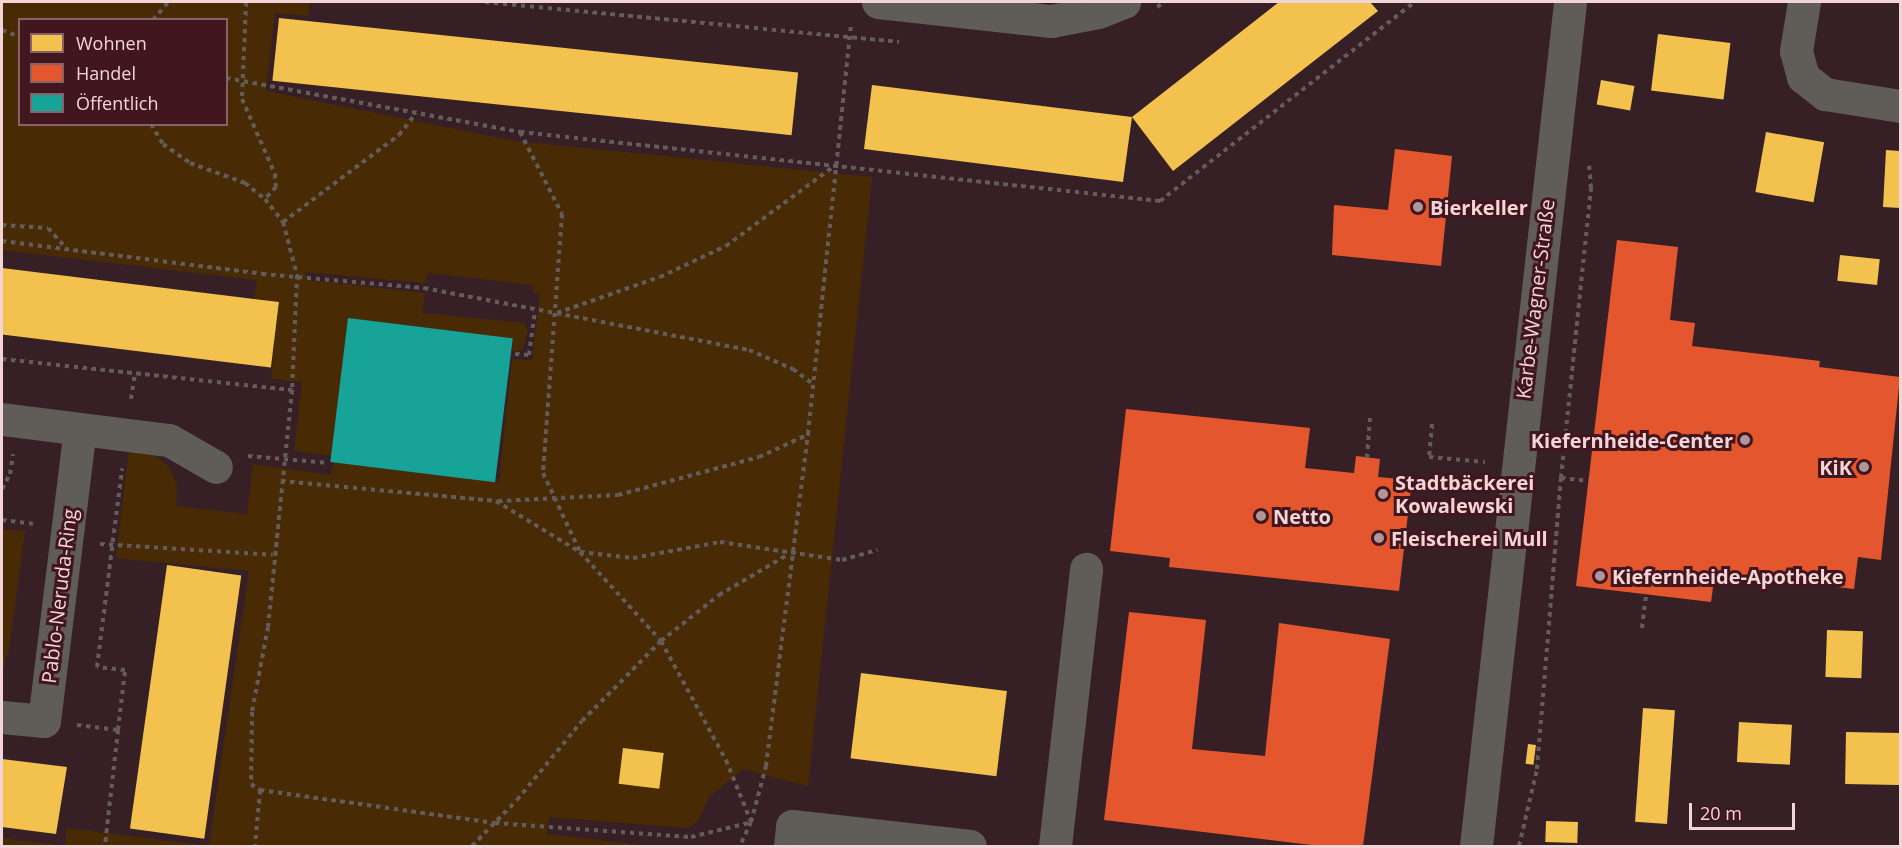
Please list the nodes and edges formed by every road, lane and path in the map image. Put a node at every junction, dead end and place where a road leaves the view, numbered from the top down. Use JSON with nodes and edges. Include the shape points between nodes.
{"nodes":[{"id":1,"x":168,"y":2,"type":"edge"},
{"id":2,"x":246,"y":2,"type":"edge"},
{"id":3,"x":485,"y":2,"type":"edge"},
{"id":4,"x":878,"y":2,"type":"edge"},
{"id":5,"x":1124,"y":2,"type":"edge"},
{"id":6,"x":1415,"y":2,"type":"edge"},
{"id":7,"x":1570,"y":2,"type":"edge"},
{"id":8,"x":1804,"y":2,"type":"edge"},
{"id":9,"x":155,"y":18,"type":"edge"},
{"id":10,"x":851,"y":20,"type":"dead end"},
{"id":11,"x":2,"y":30,"type":"edge"},
{"id":12,"x":18,"y":36,"type":"edge"},
{"id":13,"x":849,"y":38,"type":"junction"},
{"id":14,"x":228,"y":78,"type":"edge"},
{"id":15,"x":242,"y":79,"type":"junction"},
{"id":16,"x":1900,"y":106,"type":"edge"},
{"id":17,"x":416,"y":113,"type":"junction"},
{"id":18,"x":152,"y":126,"type":"edge"},
{"id":19,"x":520,"y":132,"type":"junction"},
{"id":20,"x":1589,"y":154,"type":"dead end"},
{"id":21,"x":834,"y":165,"type":"junction"},
{"id":22,"x":265,"y":199,"type":"junction"},
{"id":23,"x":283,"y":222,"type":"junction"},
{"id":24,"x":2,"y":225,"type":"edge"},
{"id":25,"x":2,"y":241,"type":"edge"},
{"id":26,"x":65,"y":247,"type":"junction"},
{"id":27,"x":297,"y":275,"type":"junction"},
{"id":28,"x":535,"y":310,"type":"junction"},
{"id":29,"x":555,"y":314,"type":"junction"},
{"id":30,"x":515,"y":354,"type":"dead end"},
{"id":31,"x":2,"y":359,"type":"edge"},
{"id":32,"x":135,"y":374,"type":"junction"},
{"id":33,"x":813,"y":384,"type":"junction"},
{"id":34,"x":292,"y":390,"type":"junction"},
{"id":35,"x":1370,"y":418,"type":"dead end"},
{"id":36,"x":2,"y":419,"type":"edge"},
{"id":37,"x":80,"y":429,"type":"junction"},
{"id":38,"x":808,"y":434,"type":"junction"},
{"id":39,"x":126,"y":435,"type":"junction"},
{"id":40,"x":284,"y":458,"type":"junction"},
{"id":41,"x":1367,"y":458,"type":"dead end"},
{"id":42,"x":329,"y":463,"type":"dead end"},
{"id":43,"x":216,"y":467,"type":"dead end"},
{"id":44,"x":1561,"y":478,"type":"junction"},
{"id":45,"x":281,"y":481,"type":"junction"},
{"id":46,"x":1589,"y":481,"type":"dead end"},
{"id":47,"x":496,"y":501,"type":"junction"},
{"id":48,"x":556,"y":501,"type":"junction"},
{"id":49,"x":66,"y":540,"type":"junction"},
{"id":50,"x":113,"y":545,"type":"junction"},
{"id":51,"x":878,"y":550,"type":"dead end"},
{"id":52,"x":580,"y":552,"type":"junction"},
{"id":53,"x":790,"y":554,"type":"junction"},
{"id":54,"x":273,"y":555,"type":"junction"},
{"id":55,"x":1086,"y":569,"type":"dead end"},
{"id":56,"x":1646,"y":595,"type":"dead end"},
{"id":57,"x":1642,"y":628,"type":"dead end"},
{"id":58,"x":662,"y":641,"type":"junction"},
{"id":59,"x":2,"y":717,"type":"edge"},
{"id":60,"x":44,"y":721,"type":"junction"},
{"id":61,"x":118,"y":730,"type":"junction"},
{"id":62,"x":260,"y":790,"type":"junction"},
{"id":63,"x":751,"y":822,"type":"junction"},
{"id":64,"x":495,"y":823,"type":"junction"},
{"id":65,"x":791,"y":836,"type":"edge"},
{"id":66,"x":105,"y":846,"type":"edge"},
{"id":67,"x":255,"y":846,"type":"edge"},
{"id":68,"x":472,"y":846,"type":"edge"},
{"id":69,"x":740,"y":846,"type":"edge"},
{"id":70,"x":970,"y":846,"type":"edge"},
{"id":71,"x":1055,"y":846,"type":"edge"},
{"id":72,"x":1476,"y":846,"type":"edge"},
{"id":73,"x":1519,"y":846,"type":"edge"}],
"edges":[{"from":1,"to":9,"type":"path"},
{"from":2,"to":15,"type":"path"},
{"from":3,"to":13,"type":"path"},
{"from":4,"to":5,"type":"street","via":[[1052,21],[1098,12]]},
{"from":6,"to":21,"type":"path","via":[[1160,201]]},
{"from":7,"to":72,"type":"street","name":"Karbe-Wagner-Straße"},
{"from":8,"to":16,"type":"street","via":[[1796,51],[1803,77],[1826,94]]},
{"from":10,"to":13,"type":"path"},
{"from":11,"to":12,"type":"path"},
{"from":13,"to":21,"type":"path"},
{"from":14,"to":15,"type":"path"},
{"from":15,"to":17,"type":"path"},
{"from":15,"to":22,"type":"path","via":[[242,99],[275,174],[276,187]]},
{"from":17,"to":19,"type":"path"},
{"from":17,"to":23,"type":"path","via":[[399,135]]},
{"from":18,"to":22,"type":"path","via":[[163,144],[190,164],[245,183]]},
{"from":19,"to":21,"type":"path"},
{"from":19,"to":29,"type":"path","via":[[562,214]]},
{"from":20,"to":44,"type":"path","via":[[1591,188]]},
{"from":21,"to":29,"type":"path","via":[[726,246],[660,277]]},
{"from":21,"to":33,"type":"path"},
{"from":22,"to":23,"type":"path"},
{"from":23,"to":27,"type":"path"},
{"from":24,"to":26,"type":"path","via":[[48,228]]},
{"from":25,"to":26,"type":"path"},
{"from":26,"to":27,"type":"path","via":[[218,269]]},
{"from":27,"to":28,"type":"path","via":[[424,288]]},
{"from":27,"to":34,"type":"path"},
{"from":28,"to":29,"type":"path"},
{"from":28,"to":30,"type":"path","via":[[529,356]]},
{"from":29,"to":33,"type":"path","via":[[749,350],[793,369]]},
{"from":29,"to":48,"type":"path","via":[[543,473]]},
{"from":31,"to":32,"type":"path"},
{"from":32,"to":34,"type":"path"},
{"from":32,"to":39,"type":"path"},
{"from":33,"to":38,"type":"path"},
{"from":34,"to":40,"type":"path"},
{"from":35,"to":41,"type":"path"},
{"from":36,"to":37,"type":"street"},
{"from":37,"to":39,"type":"street"},
{"from":37,"to":49,"type":"street","name":"Pablo-Neruda-Ring"},
{"from":38,"to":48,"type":"path","via":[[759,457],[628,493]]},
{"from":38,"to":53,"type":"path"},
{"from":39,"to":43,"type":"street","via":[[169,440]]},
{"from":39,"to":50,"type":"path"},
{"from":40,"to":42,"type":"path"},
{"from":40,"to":45,"type":"path"},
{"from":44,"to":46,"type":"path"},
{"from":44,"to":73,"type":"path","via":[[1537,769]]},
{"from":45,"to":47,"type":"path"},
{"from":45,"to":54,"type":"path"},
{"from":47,"to":48,"type":"path"},
{"from":47,"to":52,"type":"path"},
{"from":48,"to":52,"type":"path"},
{"from":49,"to":50,"type":"path"},
{"from":49,"to":60,"type":"street","name":"Pablo-Neruda-Ring"},
{"from":50,"to":54,"type":"path"},
{"from":50,"to":61,"type":"path","via":[[97,667],[125,670]]},
{"from":51,"to":53,"type":"path","via":[[842,560]]},
{"from":52,"to":53,"type":"path","via":[[633,558],[720,542]]},
{"from":52,"to":58,"type":"path"},
{"from":53,"to":58,"type":"path","via":[[719,595]]},
{"from":53,"to":63,"type":"path","via":[[766,766]]},
{"from":54,"to":62,"type":"path","via":[[268,627],[252,712],[250,784]]},
{"from":55,"to":71,"type":"street"},
{"from":56,"to":57,"type":"path"},
{"from":58,"to":63,"type":"path","via":[[726,760]]},
{"from":58,"to":64,"type":"path","via":[[582,721]]},
{"from":59,"to":60,"type":"street"},
{"from":60,"to":61,"type":"path"},
{"from":61,"to":66,"type":"path"},
{"from":62,"to":64,"type":"path"},
{"from":62,"to":67,"type":"path"},
{"from":63,"to":64,"type":"path","via":[[691,837]]},
{"from":63,"to":65,"type":"path"},
{"from":63,"to":69,"type":"path"},
{"from":64,"to":68,"type":"path"},
{"from":65,"to":70,"type":"street"}]}
